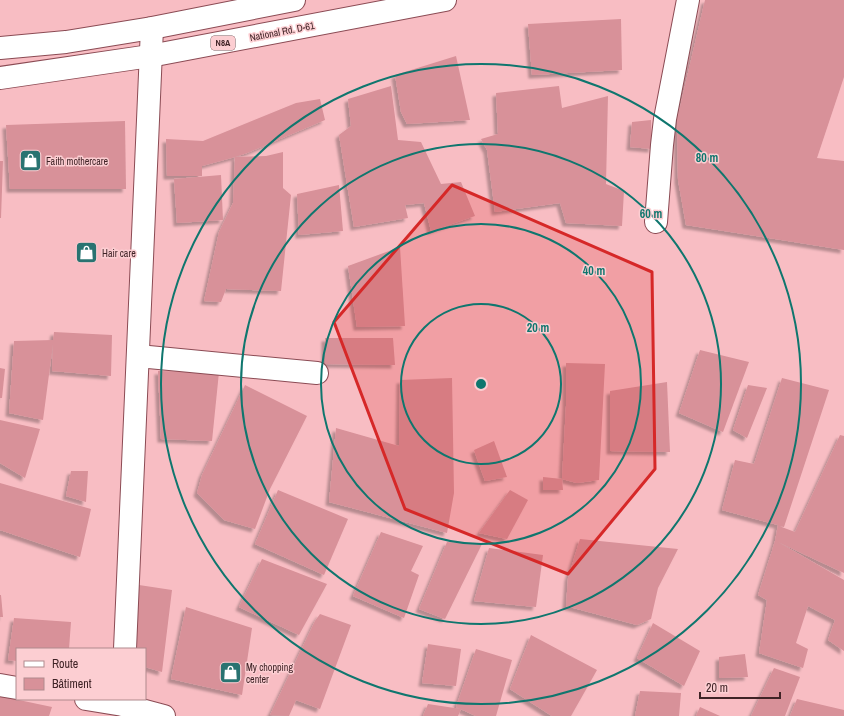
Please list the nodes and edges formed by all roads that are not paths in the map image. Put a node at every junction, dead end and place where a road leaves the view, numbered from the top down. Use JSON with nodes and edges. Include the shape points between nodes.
{"nodes":[{"id":1,"x":294,"y":0,"type":"edge"},
{"id":2,"x":446,"y":0,"type":"edge"},
{"id":3,"x":688,"y":0,"type":"edge"},
{"id":4,"x":152,"y":28,"type":"junction"},
{"id":5,"x":0,"y":48,"type":"edge"},
{"id":6,"x":150,"y":56,"type":"junction"},
{"id":7,"x":0,"y":78,"type":"edge"},
{"id":8,"x":656,"y":222,"type":"dead end"},
{"id":9,"x":138,"y":356,"type":"junction"},
{"id":10,"x":317,"y":373,"type":"dead end"},
{"id":11,"x":125,"y":648,"type":"edge"},
{"id":12,"x":0,"y":685,"type":"edge"},
{"id":13,"x":16,"y":688,"type":"edge"},
{"id":14,"x":98,"y":700,"type":"edge"},
{"id":15,"x":123,"y":702,"type":"edge"},
{"id":16,"x":164,"y":716,"type":"edge"}],
"edges":[{"from":1,"to":4,"type":"main road"},
{"from":2,"to":6,"type":"main road","name":"National Rd. D-61","number":"N8A"},
{"from":3,"to":8,"type":"main road","via":[[665,119]]},
{"from":4,"to":5,"type":"main road","via":[[66,42]]},
{"from":4,"to":6,"type":"main road"},
{"from":6,"to":7,"type":"main road","name":"National Rd. D-61","number":"N8A"},
{"from":6,"to":9,"type":"main road"},
{"from":9,"to":10,"type":"main road"},
{"from":9,"to":11,"type":"main road"},
{"from":12,"to":13,"type":"main road"},
{"from":14,"to":15,"type":"main road"},
{"from":15,"to":16,"type":"main road"}]}
